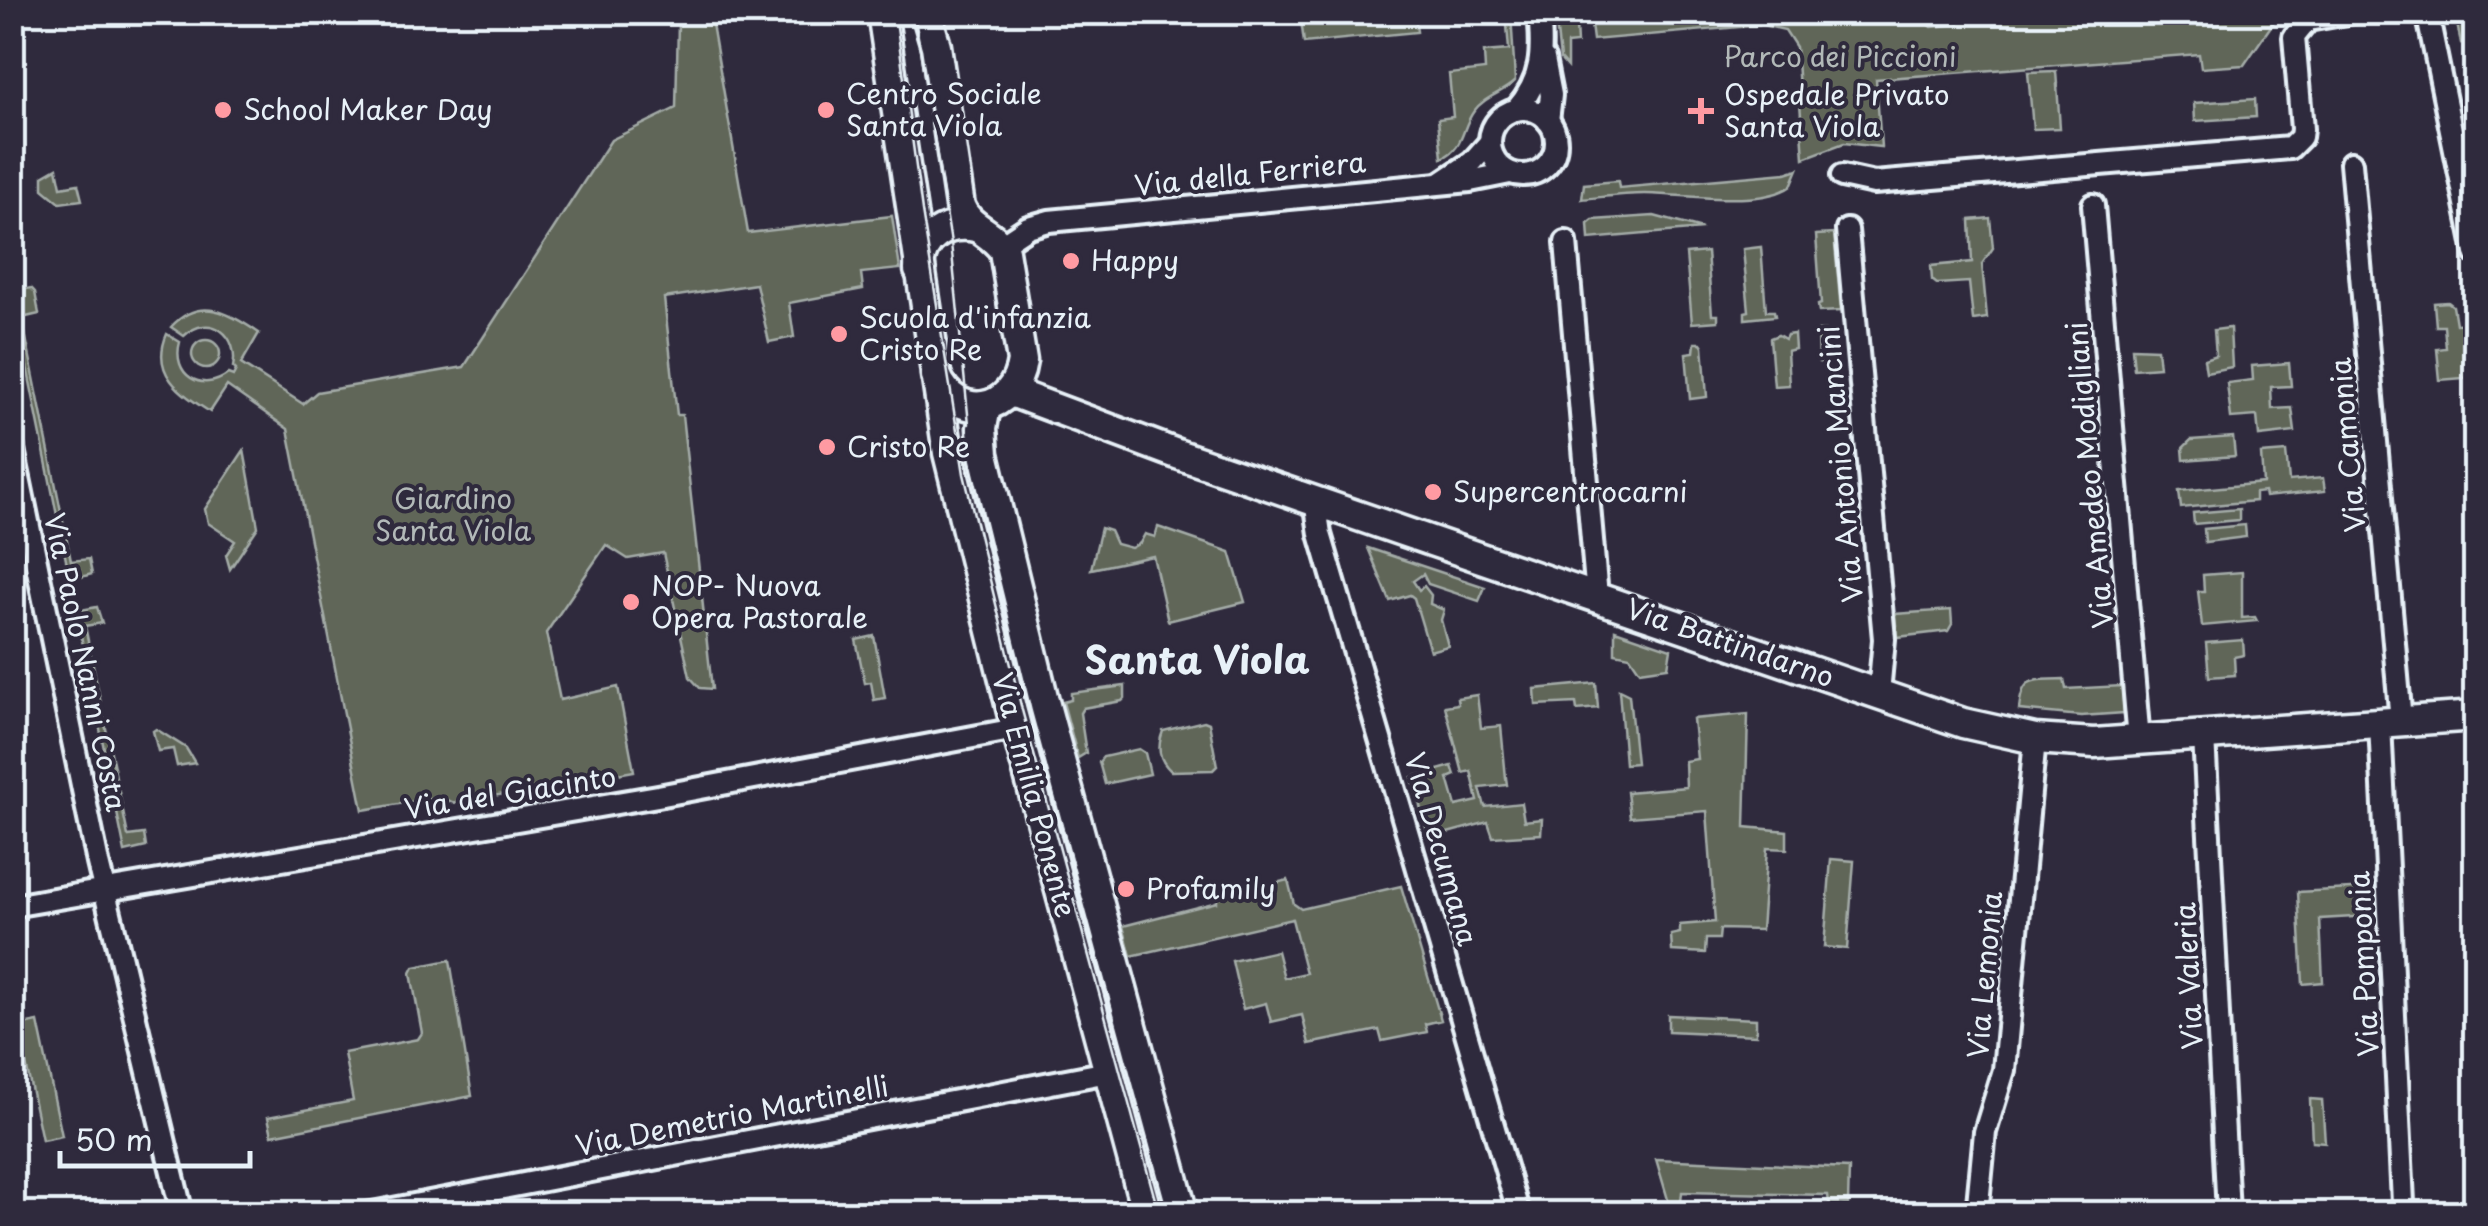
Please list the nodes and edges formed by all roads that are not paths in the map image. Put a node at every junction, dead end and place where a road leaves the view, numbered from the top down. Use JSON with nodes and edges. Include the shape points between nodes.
{"nodes":[{"id":1,"x":882,"y":12,"type":"edge"},
{"id":2,"x":926,"y":12,"type":"edge"},
{"id":3,"x":1539,"y":12,"type":"edge"},
{"id":4,"x":2352,"y":12,"type":"edge"},
{"id":5,"x":2427,"y":12,"type":"edge"},
{"id":6,"x":1543,"y":56,"type":"junction"},
{"id":7,"x":1516,"y":110,"type":"junction"},
{"id":8,"x":1548,"y":121,"type":"junction"},
{"id":9,"x":1489,"y":143,"type":"junction"},
{"id":10,"x":2351,"y":163,"type":"dead end"},
{"id":11,"x":1510,"y":173,"type":"junction"},
{"id":12,"x":1842,"y":176,"type":"dead end"},
{"id":13,"x":1440,"y":183,"type":"junction"},
{"id":14,"x":2093,"y":205,"type":"dead end"},
{"id":15,"x":976,"y":227,"type":"junction"},
{"id":16,"x":1847,"y":230,"type":"dead end"},
{"id":17,"x":1566,"y":242,"type":"dead end"},
{"id":18,"x":1000,"y":245,"type":"junction"},
{"id":19,"x":2476,"y":253,"type":"edge"},
{"id":20,"x":919,"y":272,"type":"junction"},
{"id":21,"x":935,"y":373,"type":"junction"},
{"id":22,"x":998,"y":399,"type":"junction"},
{"id":23,"x":12,"y":444,"type":"edge"},
{"id":24,"x":1315,"y":500,"type":"junction"},
{"id":25,"x":1597,"y":596,"type":"junction"},
{"id":26,"x":1879,"y":694,"type":"junction"},
{"id":27,"x":2476,"y":716,"type":"edge"},
{"id":28,"x":2390,"y":722,"type":"junction"},
{"id":29,"x":1016,"y":729,"type":"junction"},
{"id":30,"x":2204,"y":736,"type":"junction"},
{"id":31,"x":2035,"y":739,"type":"junction"},
{"id":32,"x":2140,"y":741,"type":"junction"},
{"id":33,"x":105,"y":890,"type":"junction"},
{"id":34,"x":12,"y":906,"type":"edge"},
{"id":35,"x":1108,"y":1072,"type":"junction"},
{"id":36,"x":2403,"y":1203,"type":"dead end"},
{"id":37,"x":182,"y":1214,"type":"edge"},
{"id":38,"x":367,"y":1214,"type":"edge"},
{"id":39,"x":1147,"y":1214,"type":"edge"},
{"id":40,"x":1182,"y":1214,"type":"edge"},
{"id":41,"x":1518,"y":1214,"type":"edge"},
{"id":42,"x":1977,"y":1214,"type":"edge"},
{"id":43,"x":2228,"y":1214,"type":"edge"}],
"edges":[{"from":1,"to":20,"type":"main road","name":"Via Emilia Ponente"},
{"from":2,"to":15,"type":"main road","via":[[960,206]]},
{"from":3,"to":6,"type":"street"},
{"from":4,"to":12,"type":"street","via":[[2308,20],[2294,36],[2302,128],[2290,148],[1874,183]]},
{"from":5,"to":19,"type":"street"},
{"from":6,"to":7,"type":"street","via":[[1535,84]]},
{"from":6,"to":8,"type":"street"},
{"from":7,"to":8,"type":"street"},
{"from":7,"to":9,"type":"street","via":[[1496,122]]},
{"from":8,"to":11,"type":"street","name":"Via della Ferriera","via":[[1556,143],[1548,165],[1530,175]]},
{"from":9,"to":11,"type":"street","via":[[1494,160]]},
{"from":9,"to":13,"type":"street"},
{"from":10,"to":28,"type":"street","name":"Via Camonia"},
{"from":11,"to":13,"type":"street","name":"Via della Ferriera"},
{"from":13,"to":18,"type":"street","name":"Via della Ferriera","via":[[1049,221]]},
{"from":14,"to":32,"type":"street","name":"Via Amedeo Modigliani"},
{"from":15,"to":18,"type":"main road"},
{"from":15,"to":20,"type":"main road","via":[[956,225],[933,236]]},
{"from":16,"to":26,"type":"street","name":"Via Antonio Mancini","via":[[1884,639]]},
{"from":17,"to":25,"type":"street"},
{"from":18,"to":22,"type":"main road","name":"Via Emilia Ponente","via":[[1022,361],[1018,379]]},
{"from":20,"to":21,"type":"main road","name":"Via Emilia Ponente"},
{"from":21,"to":22,"type":"main road","via":[[956,401]]},
{"from":21,"to":29,"type":"main road","name":"Via Emilia Ponente","via":[[948,453]]},
{"from":22,"to":24,"type":"main road","name":"Via Battindarno","via":[[1044,406]]},
{"from":22,"to":40,"type":"main road","name":"Via Emilia Ponente","via":[[982,428],[984,454]]},
{"from":23,"to":33,"type":"street","name":"Via Paolo Nanni Costa"},
{"from":24,"to":25,"type":"main road","name":"Via Battindarno"},
{"from":24,"to":41,"type":"street","name":"Via Decumana"},
{"from":25,"to":26,"type":"main road","name":"Via Battindarno"},
{"from":26,"to":31,"type":"main road","name":"Via Battindarno"},
{"from":27,"to":28,"type":"main road","name":"Via Battindarno"},
{"from":28,"to":30,"type":"main road","name":"Via Battindarno"},
{"from":28,"to":36,"type":"street","name":"Via Pomponia"},
{"from":29,"to":33,"type":"street","name":"Via del Giacinto"},
{"from":29,"to":35,"type":"main road","name":"Via Emilia Ponente"},
{"from":30,"to":32,"type":"main road","name":"Via Battindarno"},
{"from":30,"to":43,"type":"street","name":"Via Valeria"},
{"from":31,"to":32,"type":"main road","name":"Via Battindarno"},
{"from":31,"to":42,"type":"street","name":"Via Lemonia","via":[[2004,1070],[1985,1132]]},
{"from":33,"to":34,"type":"street","name":"Via del Giacinto"},
{"from":33,"to":37,"type":"street","name":"Via Paolo Nanni Costa"},
{"from":35,"to":38,"type":"street","name":"Via Demetrio Martinelli"},
{"from":35,"to":39,"type":"main road","name":"Via Emilia Ponente"}]}
